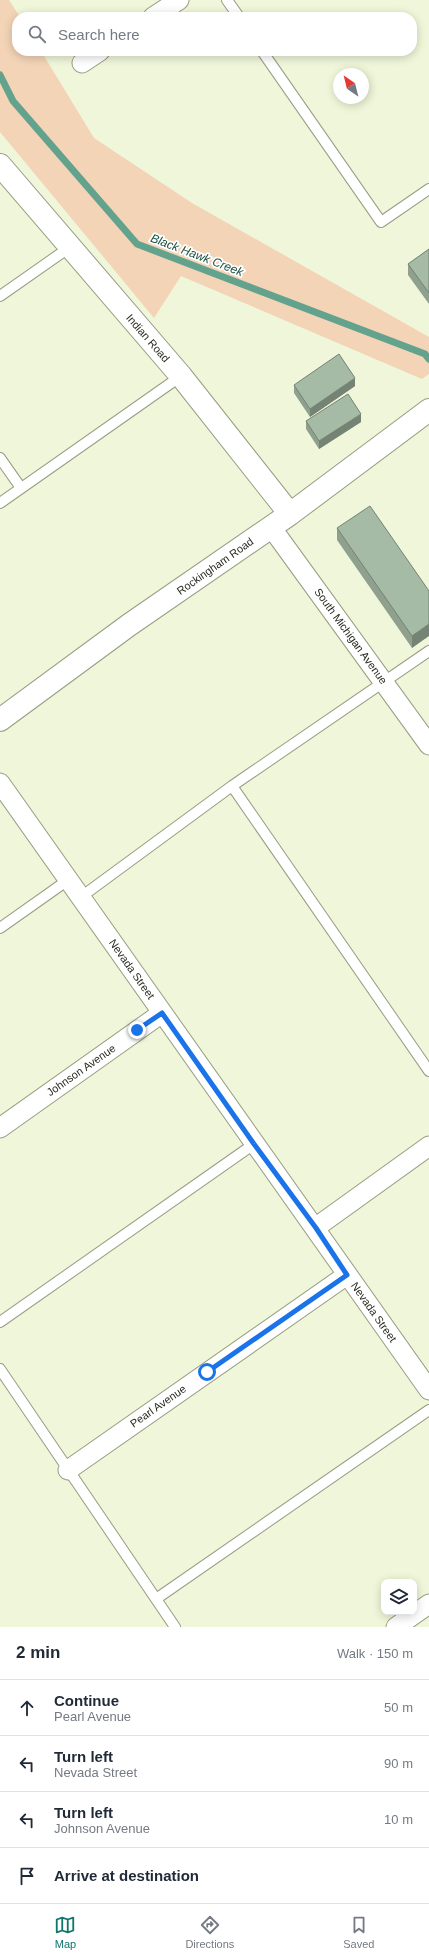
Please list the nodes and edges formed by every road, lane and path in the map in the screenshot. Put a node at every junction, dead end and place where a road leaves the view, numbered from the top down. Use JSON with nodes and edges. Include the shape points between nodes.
{"nodes":[{"id":1,"x":179,"y":0,"type":"edge"},
{"id":2,"x":227,"y":0,"type":"edge"},
{"id":3,"x":161,"y":12,"type":"edge"},
{"id":4,"x":235,"y":12,"type":"edge"},
{"id":5,"x":92,"y":56,"type":"edge"},
{"id":6,"x":265,"y":56,"type":"edge"},
{"id":7,"x":82,"y":63,"type":"dead end"},
{"id":8,"x":0,"y":166,"type":"edge"},
{"id":9,"x":429,"y":189,"type":"edge"},
{"id":10,"x":70,"y":247,"type":"junction"},
{"id":11,"x":0,"y":296,"type":"edge"},
{"id":12,"x":181,"y":376,"type":"junction"},
{"id":13,"x":429,"y":410,"type":"edge"},
{"id":14,"x":0,"y":458,"type":"edge"},
{"id":15,"x":21,"y":488,"type":"junction"},
{"id":16,"x":0,"y":503,"type":"edge"},
{"id":17,"x":290,"y":514,"type":"junction"},
{"id":18,"x":272,"y":527,"type":"junction"},
{"id":19,"x":429,"y":651,"type":"edge"},
{"id":20,"x":384,"y":681,"type":"junction"},
{"id":21,"x":0,"y":720,"type":"edge"},
{"id":22,"x":429,"y":745,"type":"edge"},
{"id":23,"x":0,"y":783,"type":"edge"},
{"id":24,"x":232,"y":786,"type":"junction"},
{"id":25,"x":68,"y":880,"type":"junction"},
{"id":26,"x":81,"y":896,"type":"junction"},
{"id":27,"x":0,"y":928,"type":"edge"},
{"id":28,"x":162,"y":1013,"type":"junction"},
{"id":29,"x":429,"y":1071,"type":"edge"},
{"id":30,"x":0,"y":1128,"type":"edge"},
{"id":31,"x":254,"y":1144,"type":"junction"},
{"id":32,"x":429,"y":1146,"type":"edge"},
{"id":33,"x":316,"y":1228,"type":"junction"},
{"id":34,"x":347,"y":1275,"type":"junction"},
{"id":35,"x":0,"y":1322,"type":"edge"},
{"id":36,"x":0,"y":1370,"type":"edge"},
{"id":37,"x":429,"y":1390,"type":"edge"},
{"id":38,"x":429,"y":1410,"type":"edge"},
{"id":39,"x":68,"y":1470,"type":"junction"},
{"id":40,"x":156,"y":1599,"type":"junction"},
{"id":41,"x":429,"y":1604,"type":"edge"},
{"id":42,"x":175,"y":1627,"type":"edge"},
{"id":43,"x":396,"y":1627,"type":"edge"}],
"edges":[{"from":1,"to":3,"type":"street"},
{"from":2,"to":4,"type":"lane"},
{"from":5,"to":7,"type":"street"},
{"from":6,"to":9,"type":"lane","via":[[381,222]]},
{"from":8,"to":10,"type":"street","name":"Indian Road"},
{"from":10,"to":11,"type":"lane"},
{"from":10,"to":12,"type":"street","name":"Indian Road"},
{"from":12,"to":15,"type":"lane"},
{"from":12,"to":17,"type":"street","name":"Indian Road"},
{"from":13,"to":17,"type":"street","name":"Rockingham Road"},
{"from":14,"to":15,"type":"lane"},
{"from":15,"to":16,"type":"lane"},
{"from":17,"to":18,"type":"street","name":"Rockingham Road"},
{"from":18,"to":20,"type":"street","name":"South Michigan Avenue"},
{"from":18,"to":21,"type":"street","name":"Rockingham Road","via":[[129,625]]},
{"from":19,"to":20,"type":"lane"},
{"from":20,"to":22,"type":"street","name":"South Michigan Avenue"},
{"from":20,"to":24,"type":"lane"},
{"from":23,"to":25,"type":"street","name":"Nevada Street"},
{"from":24,"to":26,"type":"lane"},
{"from":24,"to":29,"type":"lane"},
{"from":25,"to":26,"type":"street","name":"Nevada Street"},
{"from":25,"to":27,"type":"lane"},
{"from":26,"to":28,"type":"street","name":"Nevada Street"},
{"from":28,"to":30,"type":"street","name":"Johnson Avenue"},
{"from":28,"to":31,"type":"street","name":"Nevada Street"},
{"from":31,"to":33,"type":"street","name":"Nevada Street"},
{"from":31,"to":35,"type":"lane"},
{"from":32,"to":33,"type":"street"},
{"from":33,"to":34,"type":"street","name":"Nevada Street"},
{"from":34,"to":37,"type":"street","name":"Nevada Street"},
{"from":34,"to":39,"type":"street","name":"Pearl Avenue"},
{"from":36,"to":39,"type":"lane"},
{"from":38,"to":40,"type":"lane"},
{"from":39,"to":40,"type":"lane"},
{"from":40,"to":42,"type":"lane"},
{"from":41,"to":43,"type":"street"}]}
